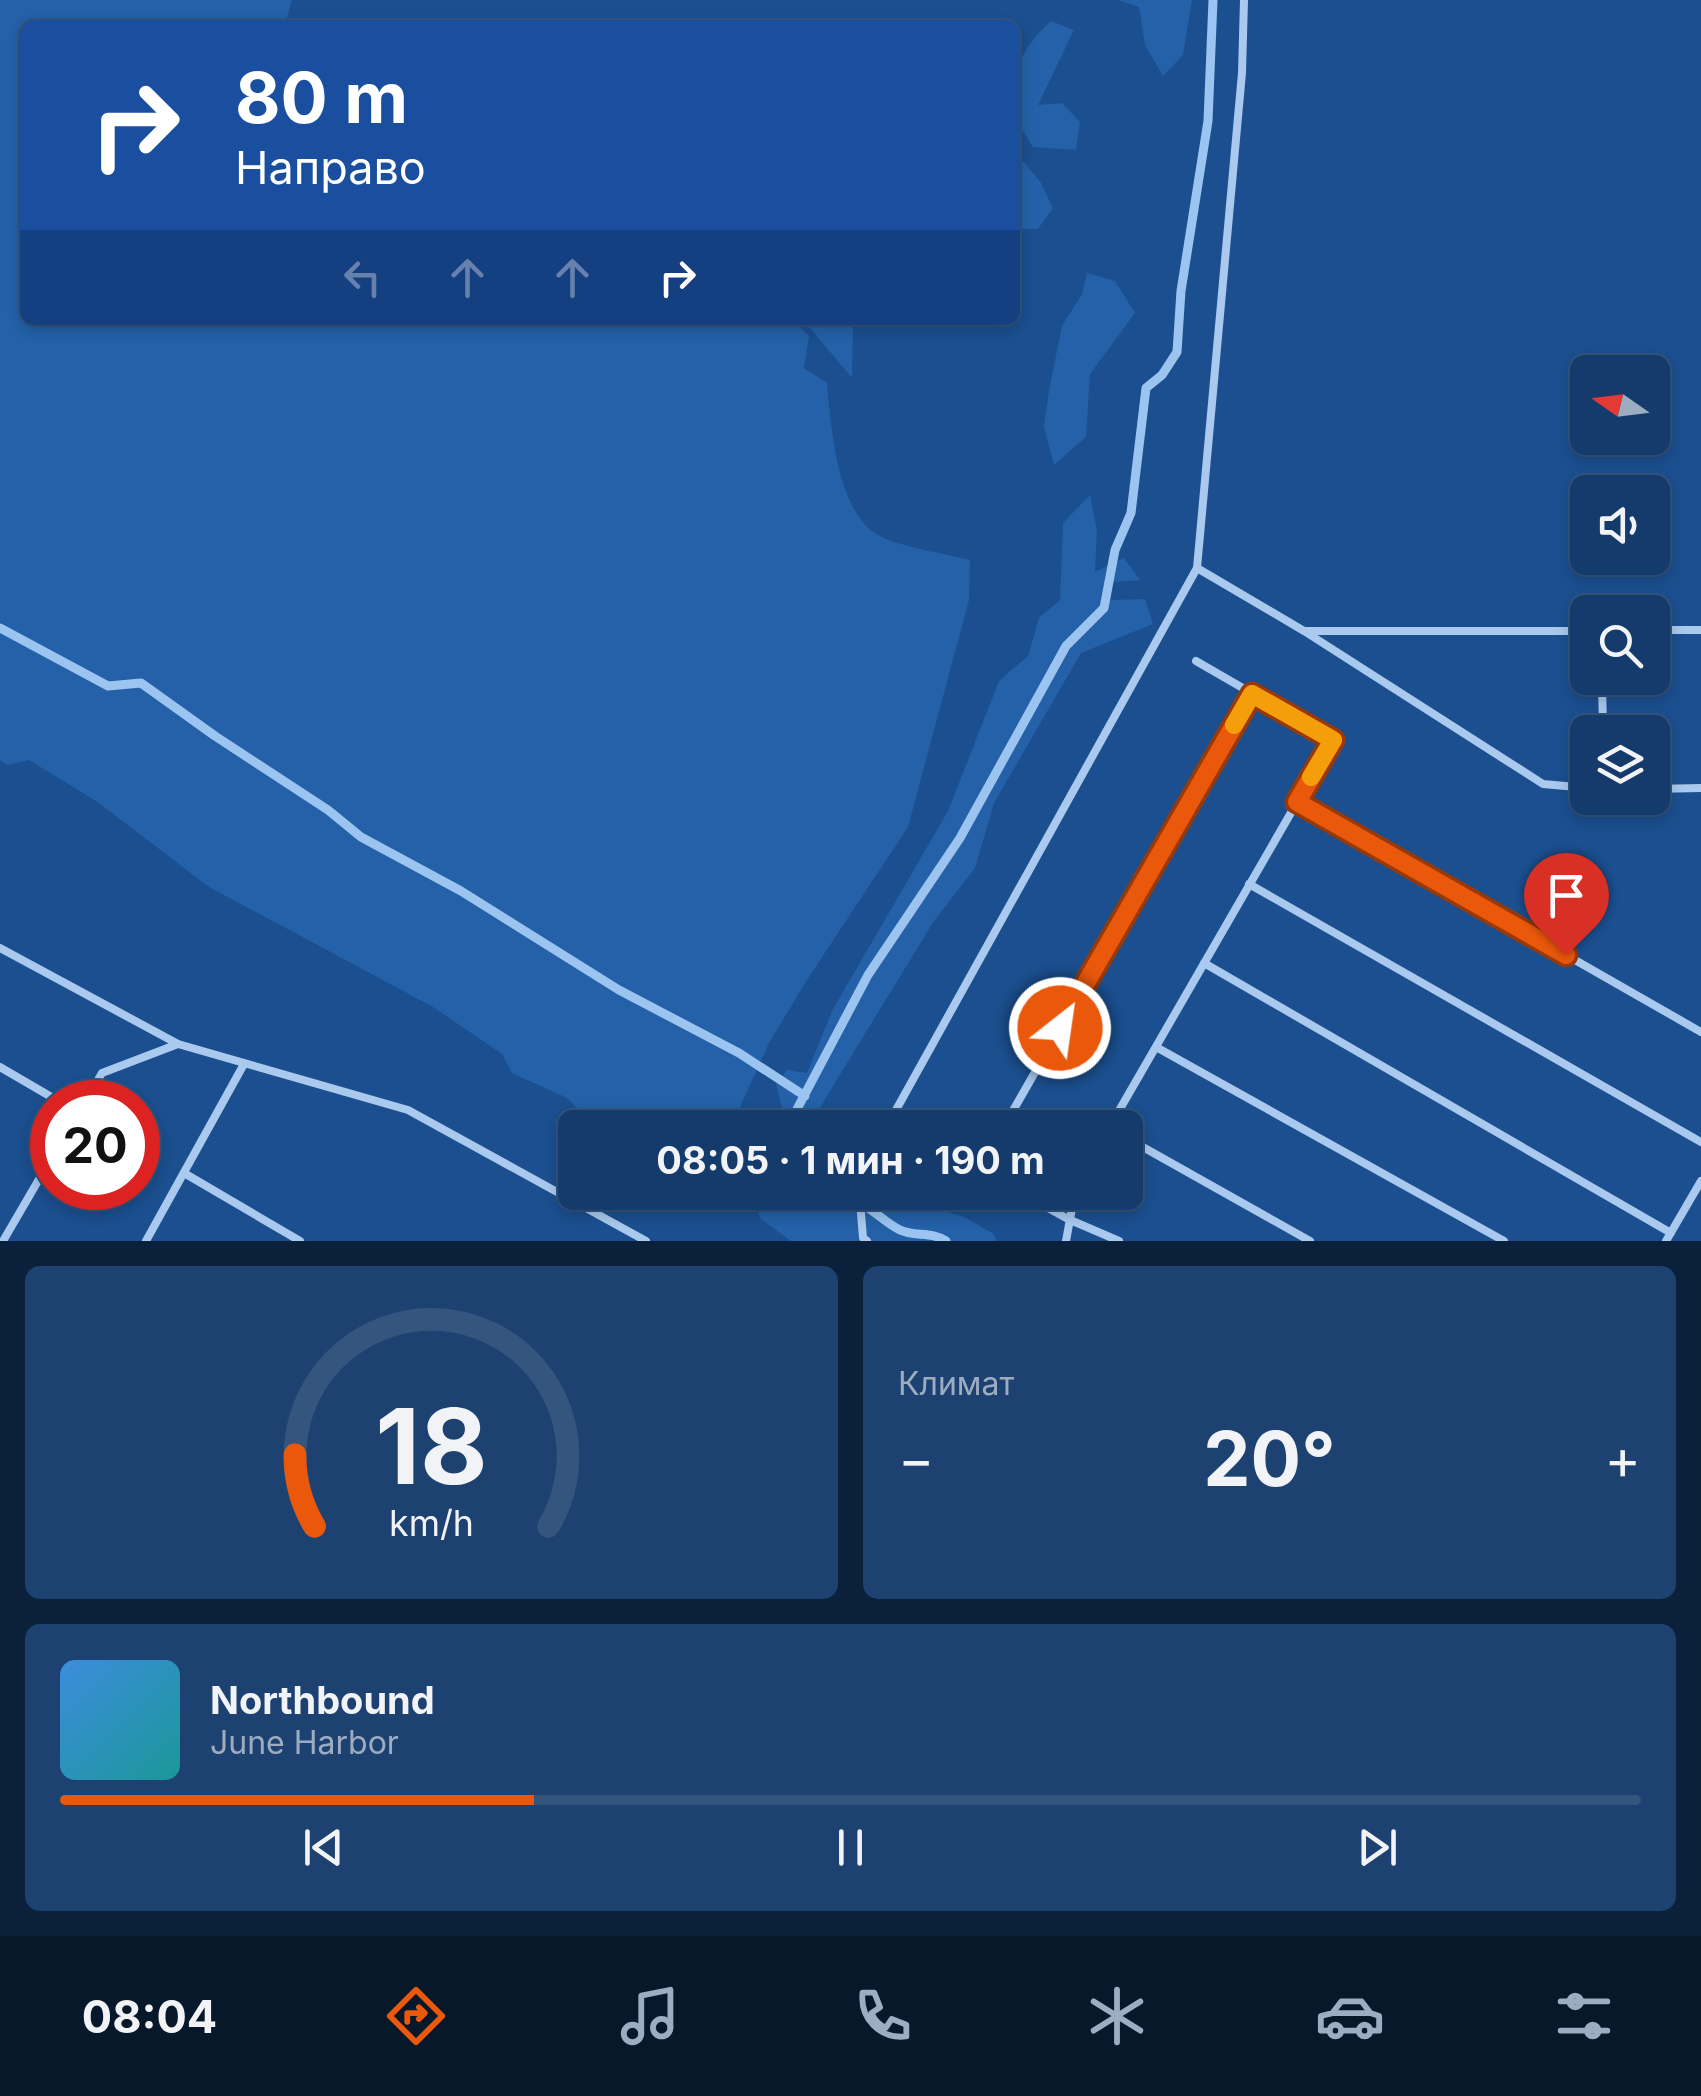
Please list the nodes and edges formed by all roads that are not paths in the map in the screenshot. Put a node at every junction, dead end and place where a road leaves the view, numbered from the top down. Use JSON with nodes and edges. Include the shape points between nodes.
{"nodes":[{"id":1,"x":1244,"y":0,"type":"edge"},
{"id":2,"x":1197,"y":568,"type":"junction"},
{"id":3,"x":1670,"y":630,"type":"edge"},
{"id":4,"x":1701,"y":630,"type":"edge"},
{"id":5,"x":1304,"y":631,"type":"junction"},
{"id":6,"x":1570,"y":631,"type":"edge"},
{"id":7,"x":1196,"y":661,"type":"dead end"},
{"id":8,"x":1252,"y":694,"type":"junction"},
{"id":9,"x":1570,"y":786,"type":"edge"},
{"id":10,"x":1701,"y":788,"type":"edge"},
{"id":11,"x":1670,"y":789,"type":"edge"},
{"id":12,"x":1297,"y":802,"type":"junction"},
{"id":13,"x":1249,"y":884,"type":"junction"},
{"id":14,"x":0,"y":948,"type":"edge"},
{"id":15,"x":1204,"y":963,"type":"junction"},
{"id":16,"x":1701,"y":1032,"type":"edge"},
{"id":17,"x":178,"y":1044,"type":"junction"},
{"id":18,"x":1156,"y":1047,"type":"junction"},
{"id":19,"x":244,"y":1064,"type":"junction"},
{"id":20,"x":0,"y":1067,"type":"edge"},
{"id":21,"x":98,"y":1080,"type":"edge"},
{"id":22,"x":30,"y":1084,"type":"edge"},
{"id":23,"x":896,"y":1110,"type":"edge"},
{"id":24,"x":1013,"y":1110,"type":"edge"},
{"id":25,"x":1119,"y":1110,"type":"edge"},
{"id":26,"x":1701,"y":1142,"type":"edge"},
{"id":27,"x":1143,"y":1147,"type":"edge"},
{"id":28,"x":184,"y":1173,"type":"junction"},
{"id":29,"x":1701,"y":1181,"type":"edge"},
{"id":30,"x":30,"y":1195,"type":"edge"},
{"id":31,"x":861,"y":1210,"type":"edge"},
{"id":32,"x":1052,"y":1210,"type":"edge"},
{"id":33,"x":1070,"y":1210,"type":"edge"},
{"id":34,"x":1068,"y":1219,"type":"junction"},
{"id":35,"x":1669,"y":1237,"type":"edge"},
{"id":36,"x":3,"y":1241,"type":"edge"},
{"id":37,"x":146,"y":1241,"type":"edge"},
{"id":38,"x":300,"y":1241,"type":"edge"},
{"id":39,"x":646,"y":1241,"type":"edge"},
{"id":40,"x":867,"y":1241,"type":"edge"},
{"id":41,"x":1066,"y":1241,"type":"edge"},
{"id":42,"x":1119,"y":1241,"type":"edge"},
{"id":43,"x":1310,"y":1241,"type":"edge"},
{"id":44,"x":1504,"y":1241,"type":"edge"}],
"edges":[{"from":1,"to":2,"type":"lane"},
{"from":2,"to":5,"type":"lane"},
{"from":2,"to":23,"type":"lane"},
{"from":3,"to":4,"type":"lane"},
{"from":5,"to":6,"type":"lane"},
{"from":5,"to":9,"type":"lane","via":[[1544,784]]},
{"from":7,"to":8,"type":"lane"},
{"from":8,"to":12,"type":"lane","via":[[1333,740]]},
{"from":8,"to":24,"type":"lane"},
{"from":10,"to":11,"type":"lane"},
{"from":12,"to":13,"type":"lane"},
{"from":12,"to":16,"type":"lane"},
{"from":13,"to":15,"type":"lane"},
{"from":13,"to":26,"type":"lane"},
{"from":14,"to":17,"type":"lane"},
{"from":15,"to":18,"type":"lane"},
{"from":15,"to":35,"type":"lane"},
{"from":17,"to":19,"type":"lane"},
{"from":17,"to":21,"type":"lane"},
{"from":18,"to":25,"type":"lane"},
{"from":18,"to":44,"type":"lane"},
{"from":19,"to":28,"type":"lane"},
{"from":19,"to":39,"type":"lane","via":[[408,1110]]},
{"from":20,"to":22,"type":"lane"},
{"from":27,"to":43,"type":"lane"},
{"from":28,"to":37,"type":"lane"},
{"from":28,"to":38,"type":"lane"},
{"from":29,"to":35,"type":"lane"},
{"from":30,"to":36,"type":"lane"},
{"from":31,"to":40,"type":"lane"},
{"from":32,"to":34,"type":"lane"},
{"from":33,"to":34,"type":"lane"},
{"from":34,"to":41,"type":"lane"},
{"from":34,"to":42,"type":"lane"}]}
